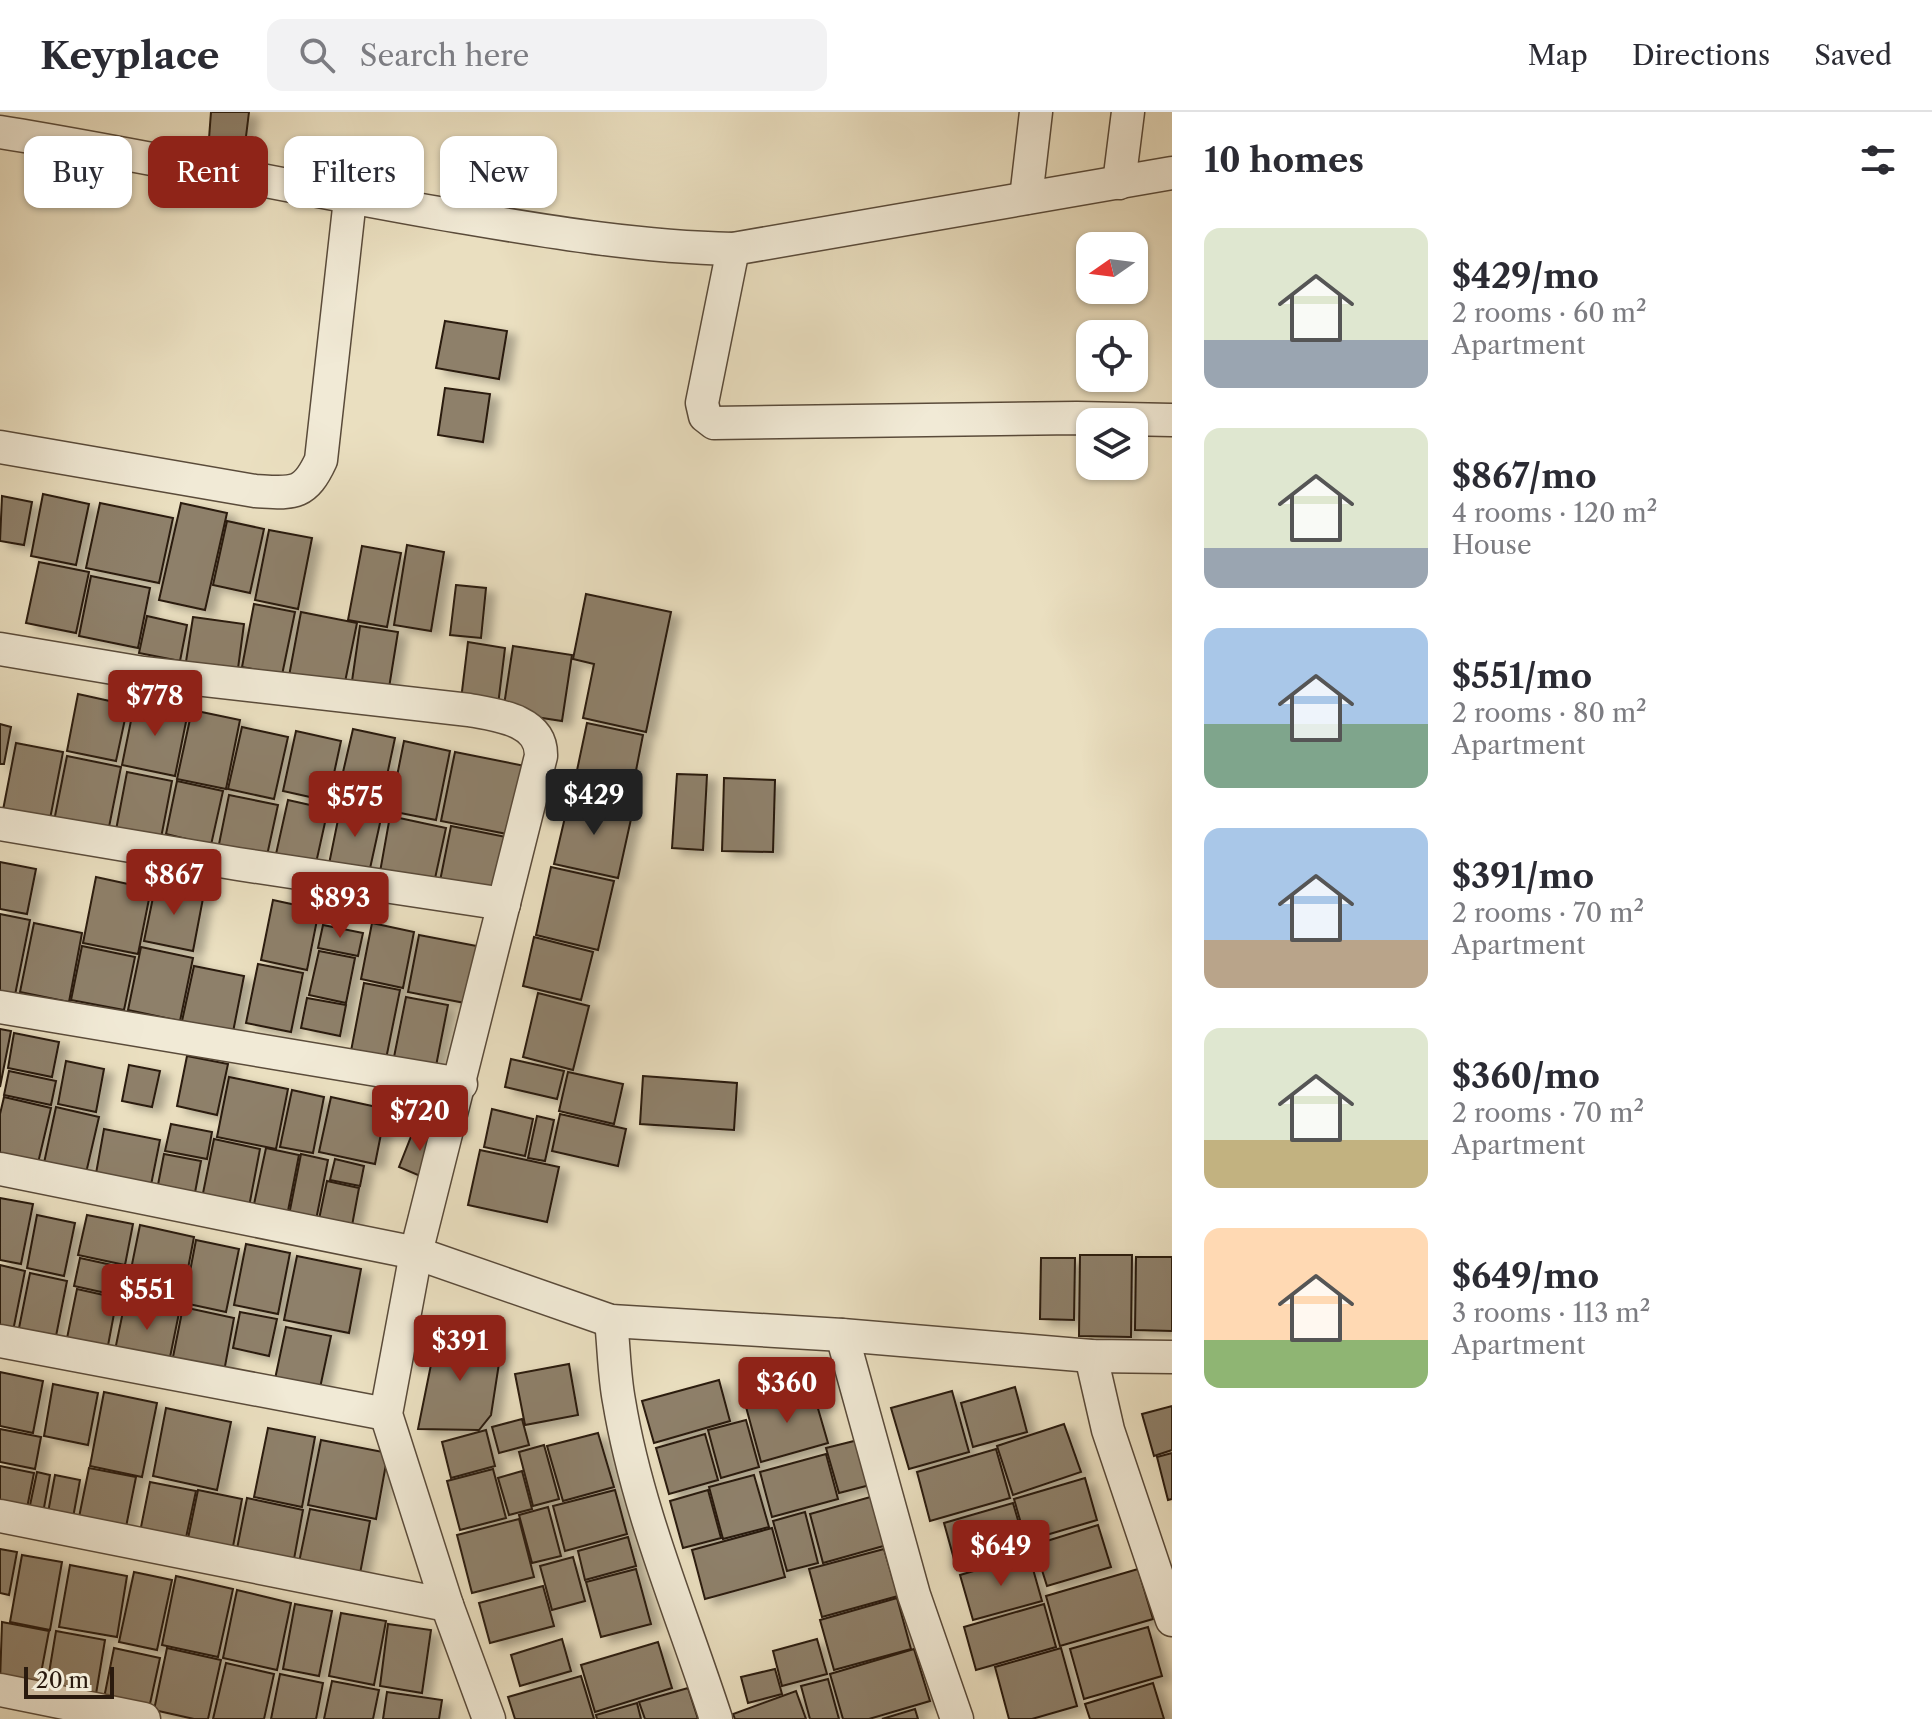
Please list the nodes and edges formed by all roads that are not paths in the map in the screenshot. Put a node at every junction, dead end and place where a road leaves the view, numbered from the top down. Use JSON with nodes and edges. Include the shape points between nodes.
{"nodes":[{"id":1,"x":1036,"y":112,"type":"edge"},
{"id":2,"x":1128,"y":112,"type":"edge"},
{"id":3,"x":0,"y":132,"type":"edge"},
{"id":4,"x":1172,"y":173,"type":"edge"},
{"id":5,"x":1119,"y":183,"type":"junction"},
{"id":6,"x":284,"y":186,"type":"edge"},
{"id":7,"x":1026,"y":198,"type":"junction"},
{"id":8,"x":349,"y":208,"type":"edge"},
{"id":9,"x":404,"y":208,"type":"edge"},
{"id":10,"x":733,"y":249,"type":"junction"},
{"id":11,"x":1172,"y":420,"type":"edge"},
{"id":12,"x":0,"y":447,"type":"edge"},
{"id":13,"x":0,"y":649,"type":"edge"},
{"id":14,"x":0,"y":824,"type":"edge"},
{"id":15,"x":504,"y":904,"type":"junction"},
{"id":16,"x":0,"y":1007,"type":"edge"},
{"id":17,"x":461,"y":1084,"type":"junction"},
{"id":18,"x":0,"y":1169,"type":"edge"},
{"id":19,"x":416,"y":1253,"type":"junction"},
{"id":20,"x":611,"y":1321,"type":"junction"},
{"id":21,"x":842,"y":1335,"type":"junction"},
{"id":22,"x":0,"y":1341,"type":"edge"},
{"id":23,"x":1091,"y":1356,"type":"junction"},
{"id":24,"x":1172,"y":1357,"type":"edge"},
{"id":25,"x":386,"y":1414,"type":"junction"},
{"id":26,"x":0,"y":1516,"type":"edge"},
{"id":27,"x":447,"y":1605,"type":"junction"},
{"id":28,"x":1172,"y":1620,"type":"edge"},
{"id":29,"x":0,"y":1690,"type":"edge"},
{"id":30,"x":144,"y":1719,"type":"edge"},
{"id":31,"x":489,"y":1719,"type":"edge"},
{"id":32,"x":716,"y":1719,"type":"edge"},
{"id":33,"x":957,"y":1719,"type":"edge"}],
"edges":[{"from":1,"to":7,"type":"street"},
{"from":2,"to":5,"type":"street"},
{"from":3,"to":6,"type":"street"},
{"from":4,"to":5,"type":"street"},
{"from":5,"to":7,"type":"street"},
{"from":7,"to":10,"type":"street"},
{"from":8,"to":12,"type":"street","via":[[321,460],[301,488],[255,491]]},
{"from":9,"to":10,"type":"street","via":[[577,237]]},
{"from":10,"to":11,"type":"street","via":[[702,403],[705,416],[714,423]]},
{"from":13,"to":15,"type":"street","via":[[143,673],[469,710],[520,723],[538,738],[541,756]]},
{"from":14,"to":15,"type":"street"},
{"from":15,"to":17,"type":"street"},
{"from":16,"to":17,"type":"street"},
{"from":17,"to":19,"type":"street"},
{"from":18,"to":19,"type":"street"},
{"from":19,"to":20,"type":"street"},
{"from":19,"to":25,"type":"street"},
{"from":20,"to":21,"type":"street"},
{"from":20,"to":32,"type":"street","via":[[630,1452]]},
{"from":21,"to":23,"type":"street"},
{"from":21,"to":33,"type":"street","via":[[914,1595]]},
{"from":22,"to":25,"type":"street"},
{"from":23,"to":24,"type":"street"},
{"from":23,"to":28,"type":"street","via":[[1108,1430]]},
{"from":25,"to":27,"type":"street"},
{"from":26,"to":27,"type":"street"},
{"from":27,"to":31,"type":"street"},
{"from":29,"to":30,"type":"street"}]}
